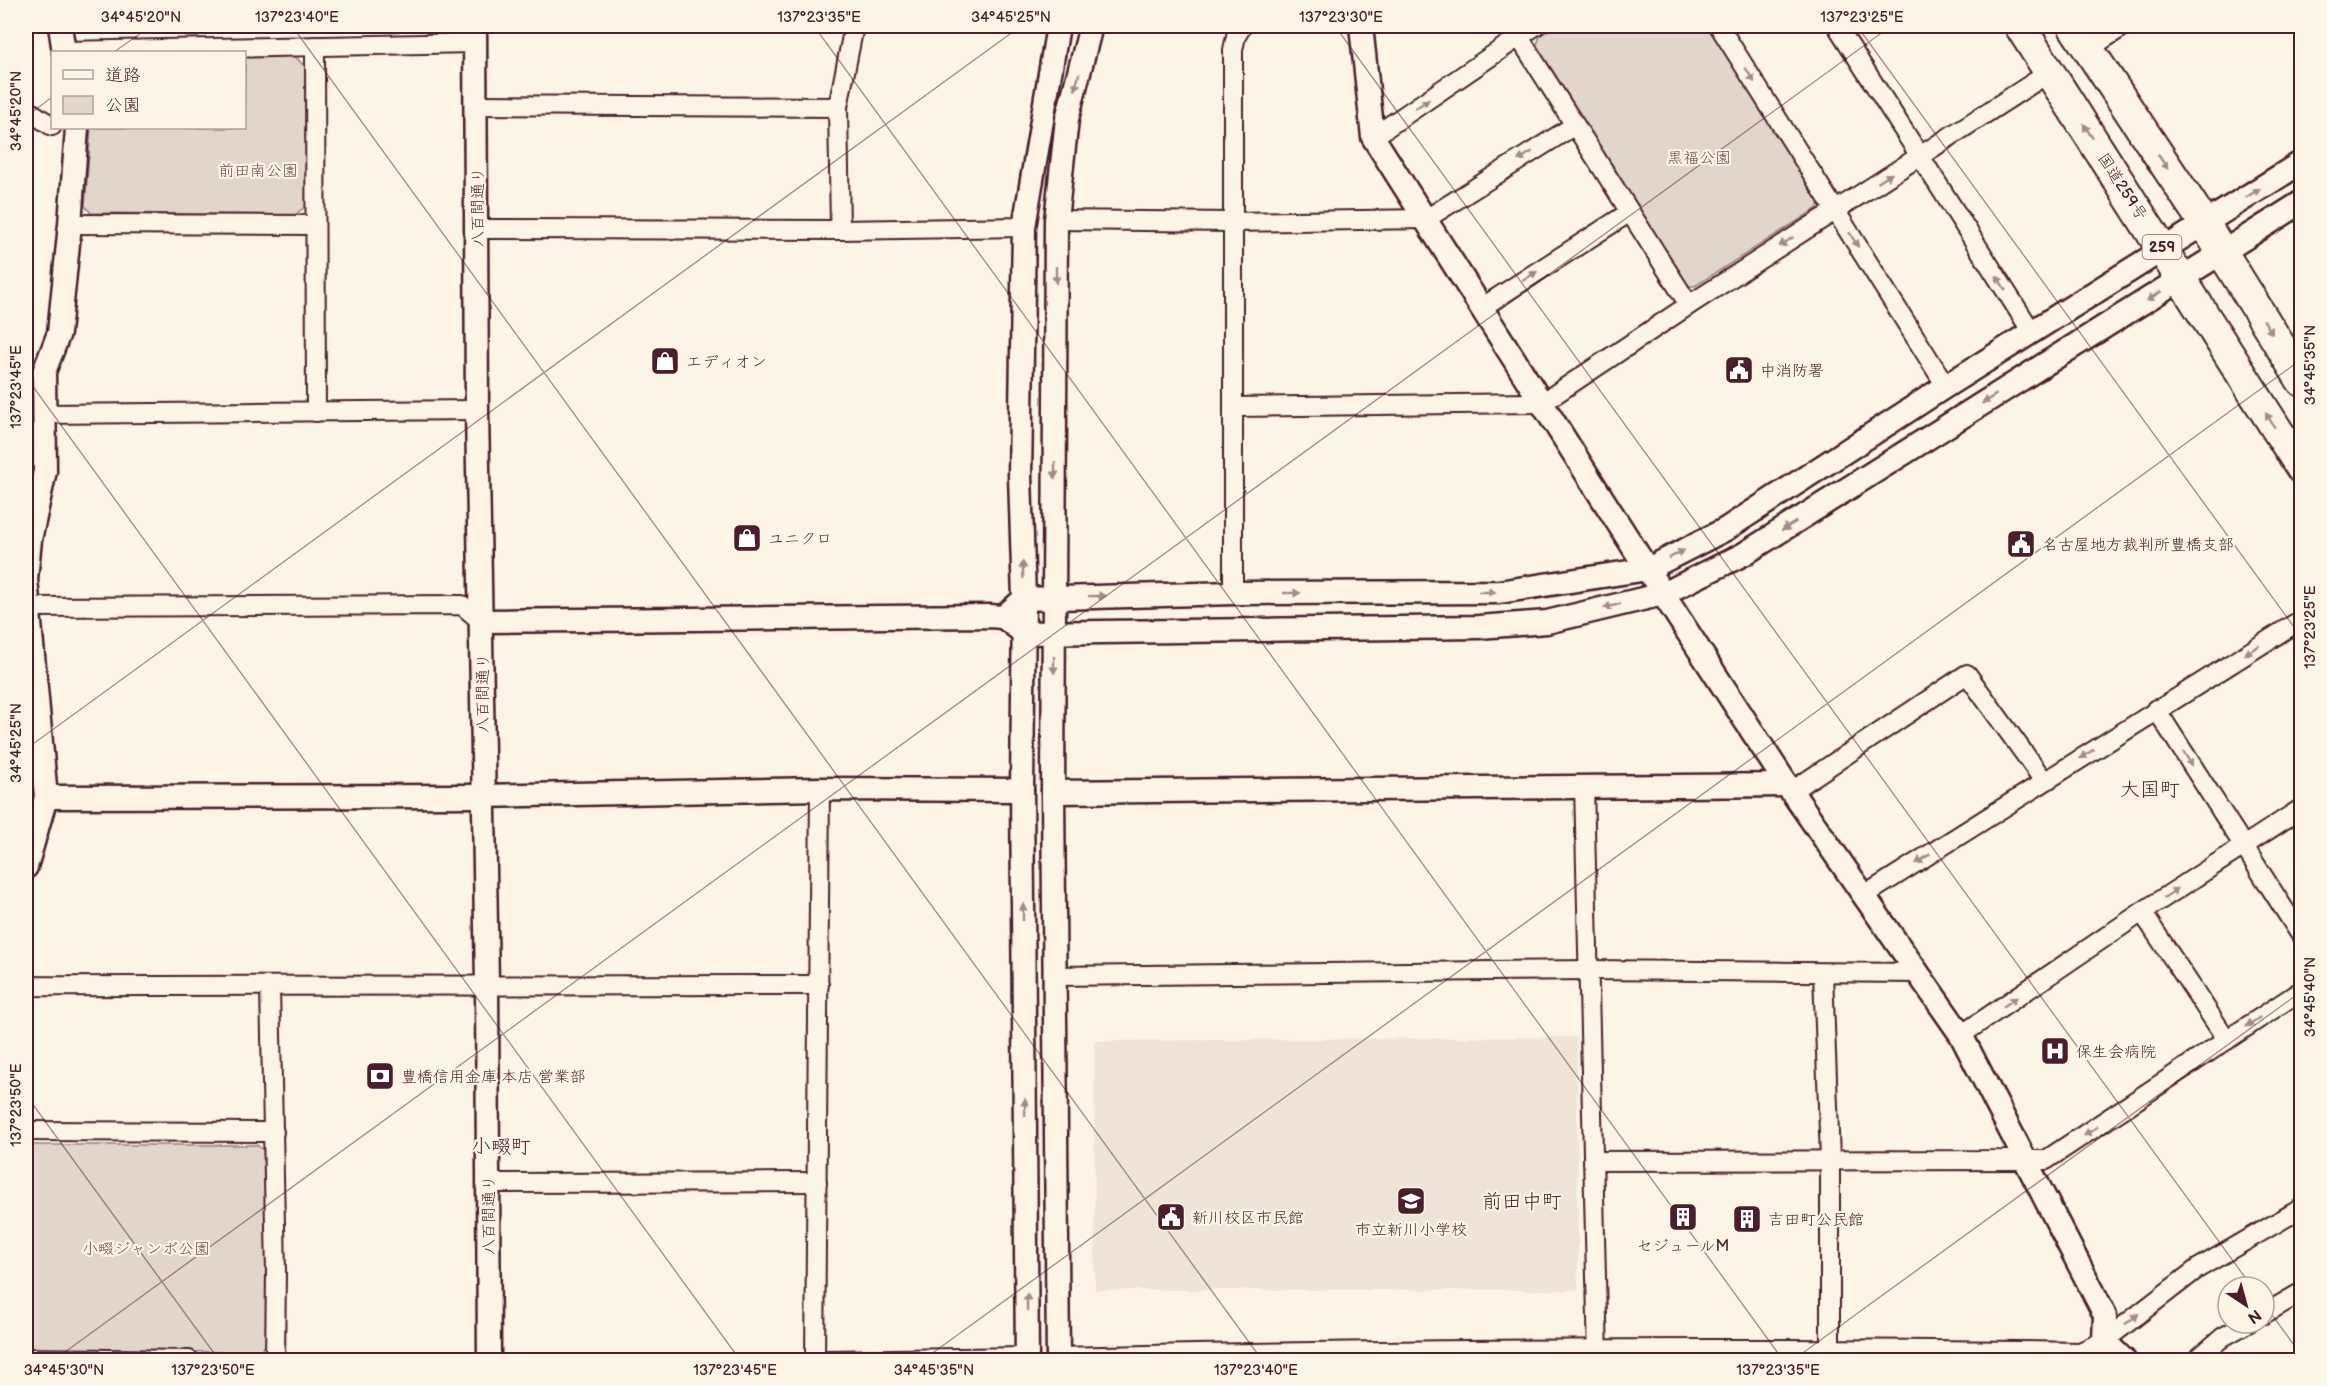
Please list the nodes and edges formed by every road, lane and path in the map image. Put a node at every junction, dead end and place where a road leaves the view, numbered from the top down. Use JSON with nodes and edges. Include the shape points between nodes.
{"nodes":[{"id":1,"x":60,"y":26,"type":"edge"},
{"id":2,"x":854,"y":26,"type":"edge"},
{"id":3,"x":1058,"y":26,"type":"edge"},
{"id":4,"x":1091,"y":26,"type":"edge"},
{"id":5,"x":1242,"y":26,"type":"edge"},
{"id":6,"x":1361,"y":26,"type":"edge"},
{"id":7,"x":1535,"y":26,"type":"edge"},
{"id":8,"x":1837,"y":26,"type":"edge"},
{"id":9,"x":2020,"y":26,"type":"edge"},
{"id":10,"x":2124,"y":26,"type":"edge"},
{"id":11,"x":1723,"y":27,"type":"edge"},
{"id":12,"x":1519,"y":31,"type":"edge"},
{"id":13,"x":475,"y":34,"type":"edge"},
{"id":14,"x":2081,"y":37,"type":"edge"},
{"id":15,"x":315,"y":46,"type":"junction"},
{"id":16,"x":64,"y":51,"type":"edge"},
{"id":17,"x":106,"y":51,"type":"edge"},
{"id":18,"x":2050,"y":72,"type":"junction"},
{"id":19,"x":477,"y":105,"type":"junction"},
{"id":20,"x":838,"y":107,"type":"junction"},
{"id":21,"x":26,"y":109,"type":"edge"},
{"id":22,"x":51,"y":125,"type":"edge"},
{"id":23,"x":1575,"y":125,"type":"junction"},
{"id":24,"x":61,"y":129,"type":"edge"},
{"id":25,"x":77,"y":134,"type":"edge"},
{"id":26,"x":1373,"y":137,"type":"junction"},
{"id":27,"x":1919,"y":156,"type":"junction"},
{"id":28,"x":2301,"y":162,"type":"edge"},
{"id":29,"x":2301,"y":202,"type":"edge"},
{"id":30,"x":1836,"y":210,"type":"junction"},
{"id":31,"x":1630,"y":212,"type":"junction"},
{"id":32,"x":1426,"y":219,"type":"junction"},
{"id":33,"x":1056,"y":220,"type":"junction"},
{"id":34,"x":1231,"y":222,"type":"junction"},
{"id":35,"x":2204,"y":223,"type":"junction"},
{"id":36,"x":70,"y":224,"type":"junction"},
{"id":37,"x":315,"y":225,"type":"junction"},
{"id":38,"x":1024,"y":227,"type":"junction"},
{"id":39,"x":477,"y":230,"type":"junction"},
{"id":40,"x":840,"y":230,"type":"junction"},
{"id":41,"x":2163,"y":249,"type":"junction"},
{"id":42,"x":2222,"y":254,"type":"junction"},
{"id":43,"x":2181,"y":279,"type":"junction"},
{"id":44,"x":1689,"y":305,"type":"junction"},
{"id":45,"x":1481,"y":308,"type":"junction"},
{"id":46,"x":2032,"y":332,"type":"junction"},
{"id":47,"x":2050,"y":361,"type":"junction"},
{"id":48,"x":2301,"y":381,"type":"edge"},
{"id":49,"x":1946,"y":386,"type":"junction"},
{"id":50,"x":1542,"y":403,"type":"junction"},
{"id":51,"x":1233,"y":407,"type":"junction"},
{"id":52,"x":477,"y":410,"type":"junction"},
{"id":53,"x":316,"y":412,"type":"junction"},
{"id":54,"x":43,"y":414,"type":"junction"},
{"id":55,"x":1965,"y":415,"type":"junction"},
{"id":56,"x":2301,"y":469,"type":"edge"},
{"id":57,"x":1798,"y":482,"type":"junction"},
{"id":58,"x":1816,"y":509,"type":"junction"},
{"id":59,"x":1648,"y":569,"type":"junction"},
{"id":60,"x":1233,"y":593,"type":"junction"},
{"id":61,"x":1663,"y":594,"type":"junction"},
{"id":62,"x":1055,"y":597,"type":"junction"},
{"id":63,"x":1024,"y":599,"type":"junction"},
{"id":64,"x":28,"y":607,"type":"junction"},
{"id":65,"x":1003,"y":617,"type":"junction"},
{"id":66,"x":2301,"y":619,"type":"edge"},
{"id":67,"x":481,"y":621,"type":"junction"},
{"id":68,"x":1054,"y":632,"type":"junction"},
{"id":69,"x":1024,"y":633,"type":"junction"},
{"id":70,"x":32,"y":709,"type":"edge"},
{"id":71,"x":2156,"y":710,"type":"junction"},
{"id":72,"x":2043,"y":782,"type":"junction"},
{"id":73,"x":1584,"y":785,"type":"junction"},
{"id":74,"x":1790,"y":788,"type":"junction"},
{"id":75,"x":820,"y":789,"type":"junction"},
{"id":76,"x":1022,"y":790,"type":"junction"},
{"id":77,"x":1053,"y":792,"type":"junction"},
{"id":78,"x":483,"y":796,"type":"junction"},
{"id":79,"x":46,"y":797,"type":"junction"},
{"id":80,"x":2301,"y":808,"type":"edge"},
{"id":81,"x":2242,"y":845,"type":"junction"},
{"id":82,"x":26,"y":867,"type":"edge"},
{"id":83,"x":1865,"y":895,"type":"junction"},
{"id":84,"x":2142,"y":912,"type":"junction"},
{"id":85,"x":2301,"y":937,"type":"edge"},
{"id":86,"x":1588,"y":970,"type":"junction"},
{"id":87,"x":1823,"y":973,"type":"junction"},
{"id":88,"x":1919,"y":973,"type":"junction"},
{"id":89,"x":1053,"y":976,"type":"junction"},
{"id":90,"x":487,"y":984,"type":"junction"},
{"id":91,"x":819,"y":985,"type":"junction"},
{"id":92,"x":26,"y":986,"type":"edge"},
{"id":93,"x":270,"y":988,"type":"junction"},
{"id":94,"x":2301,"y":990,"type":"edge"},
{"id":95,"x":1961,"y":1035,"type":"junction"},
{"id":96,"x":2227,"y":1040,"type":"junction"},
{"id":97,"x":26,"y":1131,"type":"edge"},
{"id":98,"x":274,"y":1132,"type":"junction"},
{"id":99,"x":1830,"y":1159,"type":"junction"},
{"id":100,"x":2026,"y":1160,"type":"junction"},
{"id":101,"x":1593,"y":1161,"type":"junction"},
{"id":102,"x":817,"y":1182,"type":"junction"},
{"id":103,"x":488,"y":1183,"type":"junction"},
{"id":104,"x":2301,"y":1208,"type":"edge"},
{"id":105,"x":2301,"y":1292,"type":"edge"},
{"id":106,"x":2276,"y":1307,"type":"edge"},
{"id":107,"x":2227,"y":1335,"type":"edge"},
{"id":108,"x":2098,"y":1351,"type":"edge"},
{"id":109,"x":1830,"y":1354,"type":"edge"},
{"id":110,"x":1598,"y":1355,"type":"edge"},
{"id":111,"x":26,"y":1358,"type":"edge"},
{"id":112,"x":1058,"y":1358,"type":"edge"},
{"id":113,"x":115,"y":1359,"type":"edge"},
{"id":114,"x":1028,"y":1359,"type":"edge"},
{"id":115,"x":189,"y":1360,"type":"edge"},
{"id":116,"x":275,"y":1360,"type":"edge"},
{"id":117,"x":489,"y":1360,"type":"edge"},
{"id":118,"x":815,"y":1360,"type":"edge"},
{"id":119,"x":828,"y":1360,"type":"edge"},
{"id":120,"x":2124,"y":1360,"type":"edge"},
{"id":121,"x":2196,"y":1360,"type":"edge"}],
"edges":[{"from":1,"to":16,"type":"street"},
{"from":2,"to":20,"type":"street"},
{"from":3,"to":38,"type":"street"},
{"from":4,"to":33,"type":"street","one_way":true,"via":[[1067,119]]},
{"from":5,"to":34,"type":"street","via":[[1233,50]]},
{"from":6,"to":26,"type":"street"},
{"from":7,"to":12,"type":"street"},
{"from":8,"to":27,"type":"street"},
{"from":9,"to":18,"type":"highway","name":"国道259号","number":"259"},
{"from":10,"to":14,"type":"street"},
{"from":11,"to":30,"type":"street","one_way":true},
{"from":12,"to":23,"type":"street"},
{"from":26,"to":12,"type":"street","one_way":true},
{"from":13,"to":15,"type":"street"},
{"from":13,"to":19,"type":"street","name":"八百間通り"},
{"from":14,"to":35,"type":"highway","one_way":true},
{"from":15,"to":17,"type":"street"},
{"from":15,"to":37,"type":"street"},
{"from":18,"to":27,"type":"street"},
{"from":41,"to":18,"type":"highway","name":"国道259号","number":"259","one_way":true},
{"from":19,"to":20,"type":"street"},
{"from":19,"to":39,"type":"street","name":"八百間通り"},
{"from":20,"to":40,"type":"street"},
{"from":21,"to":22,"type":"street"},
{"from":23,"to":31,"type":"street"},
{"from":23,"to":32,"type":"street","one_way":true},
{"from":24,"to":25,"type":"street"},
{"from":25,"to":36,"type":"street"},
{"from":26,"to":32,"type":"street"},
{"from":30,"to":27,"type":"street","one_way":true},
{"from":46,"to":27,"type":"street","one_way":true},
{"from":35,"to":28,"type":"street","one_way":true},
{"from":29,"to":42,"type":"street"},
{"from":30,"to":44,"type":"street","one_way":true},
{"from":30,"to":49,"type":"street","one_way":true},
{"from":31,"to":44,"type":"street"},
{"from":45,"to":31,"type":"street","one_way":true},
{"from":32,"to":34,"type":"street"},
{"from":32,"to":45,"type":"street"},
{"from":33,"to":34,"type":"street"},
{"from":33,"to":62,"type":"street","one_way":true},
{"from":34,"to":51,"type":"street"},
{"from":35,"to":41,"type":"street"},
{"from":35,"to":42,"type":"highway"},
{"from":36,"to":37,"type":"street"},
{"from":36,"to":54,"type":"street","via":[[59,333],[44,372]]},
{"from":37,"to":53,"type":"street"},
{"from":38,"to":40,"type":"street"},
{"from":63,"to":38,"type":"street","one_way":true,"via":[[1020,476]]},
{"from":39,"to":40,"type":"street"},
{"from":39,"to":52,"type":"street","name":"八百間通り"},
{"from":41,"to":43,"type":"highway","name":"国道259号","number":"259"},
{"from":41,"to":46,"type":"street"},
{"from":42,"to":43,"type":"street"},
{"from":42,"to":48,"type":"highway","one_way":true},
{"from":43,"to":47,"type":"street","one_way":true},
{"from":56,"to":43,"type":"highway","name":"国道259号","number":"259","one_way":true},
{"from":44,"to":50,"type":"street"},
{"from":45,"to":50,"type":"street"},
{"from":46,"to":47,"type":"street"},
{"from":46,"to":49,"type":"street"},
{"from":47,"to":55,"type":"street","one_way":true},
{"from":49,"to":55,"type":"street"},
{"from":49,"to":57,"type":"street"},
{"from":50,"to":51,"type":"street"},
{"from":50,"to":59,"type":"street"},
{"from":51,"to":60,"type":"street"},
{"from":52,"to":53,"type":"street"},
{"from":52,"to":67,"type":"street","name":"八百間通り"},
{"from":53,"to":54,"type":"street"},
{"from":54,"to":64,"type":"street","via":[[45,471],[30,540]]},
{"from":55,"to":58,"type":"street"},
{"from":57,"to":58,"type":"street"},
{"from":59,"to":57,"type":"street","one_way":true,"via":[[1726,529]]},
{"from":58,"to":61,"type":"street","one_way":true,"via":[[1744,554]]},
{"from":60,"to":59,"type":"street","one_way":true,"via":[[1499,592]]},
{"from":59,"to":61,"type":"street"},
{"from":62,"to":60,"type":"street","one_way":true},
{"from":61,"to":68,"type":"street","one_way":true,"via":[[1547,622],[1479,627]]},
{"from":61,"to":74,"type":"street"},
{"from":62,"to":63,"type":"street"},
{"from":62,"to":68,"type":"street"},
{"from":63,"to":65,"type":"street"},
{"from":63,"to":69,"type":"street"},
{"from":64,"to":67,"type":"street","via":[[462,605]]},
{"from":64,"to":70,"type":"street"},
{"from":65,"to":67,"type":"street"},
{"from":65,"to":69,"type":"street"},
{"from":66,"to":71,"type":"street","one_way":true},
{"from":67,"to":78,"type":"street","name":"八百間通り"},
{"from":68,"to":69,"type":"street"},
{"from":68,"to":77,"type":"street","one_way":true},
{"from":69,"to":76,"type":"street"},
{"from":70,"to":79,"type":"street"},
{"from":71,"to":72,"type":"street","one_way":true},
{"from":71,"to":81,"type":"street","one_way":true},
{"from":72,"to":74,"type":"street","via":[[1967,674]]},
{"from":72,"to":83,"type":"street","one_way":true},
{"from":73,"to":74,"type":"street"},
{"from":73,"to":77,"type":"street"},
{"from":73,"to":86,"type":"street"},
{"from":74,"to":83,"type":"street"},
{"from":75,"to":76,"type":"street"},
{"from":75,"to":78,"type":"street"},
{"from":75,"to":91,"type":"street"},
{"from":114,"to":76,"type":"street","one_way":true},
{"from":77,"to":89,"type":"street"},
{"from":78,"to":79,"type":"street"},
{"from":78,"to":90,"type":"street","name":"八百間通り"},
{"from":79,"to":82,"type":"street"},
{"from":80,"to":81,"type":"street"},
{"from":84,"to":81,"type":"street","one_way":true},
{"from":81,"to":85,"type":"street"},
{"from":83,"to":88,"type":"street"},
{"from":95,"to":84,"type":"street","one_way":true},
{"from":84,"to":96,"type":"street"},
{"from":86,"to":87,"type":"street"},
{"from":86,"to":89,"type":"street"},
{"from":86,"to":101,"type":"street"},
{"from":87,"to":88,"type":"street"},
{"from":87,"to":99,"type":"street"},
{"from":88,"to":95,"type":"street"},
{"from":89,"to":112,"type":"street"},
{"from":90,"to":91,"type":"street"},
{"from":90,"to":93,"type":"street"},
{"from":90,"to":103,"type":"street","name":"八百間通り"},
{"from":91,"to":102,"type":"street"},
{"from":92,"to":93,"type":"street"},
{"from":93,"to":98,"type":"street"},
{"from":94,"to":96,"type":"street","one_way":true},
{"from":95,"to":100,"type":"street"},
{"from":96,"to":100,"type":"street","one_way":true,"via":[[2046,1160]]},
{"from":97,"to":98,"type":"street"},
{"from":98,"to":116,"type":"street"},
{"from":99,"to":100,"type":"street"},
{"from":99,"to":101,"type":"street"},
{"from":99,"to":109,"type":"street"},
{"from":100,"to":108,"type":"street","via":[[2105,1315]]},
{"from":101,"to":110,"type":"street"},
{"from":102,"to":103,"type":"street"},
{"from":102,"to":118,"type":"street"},
{"from":103,"to":117,"type":"street","name":"八百間通り"},
{"from":108,"to":104,"type":"street","one_way":true,"via":[[2197,1269]]},
{"from":105,"to":106,"type":"street"},
{"from":107,"to":121,"type":"street"},
{"from":108,"to":109,"type":"street"},
{"from":108,"to":120,"type":"street"},
{"from":109,"to":110,"type":"street"},
{"from":110,"to":112,"type":"street"},
{"from":111,"to":113,"type":"street"},
{"from":113,"to":115,"type":"street"},
{"from":114,"to":119,"type":"street"}]}
